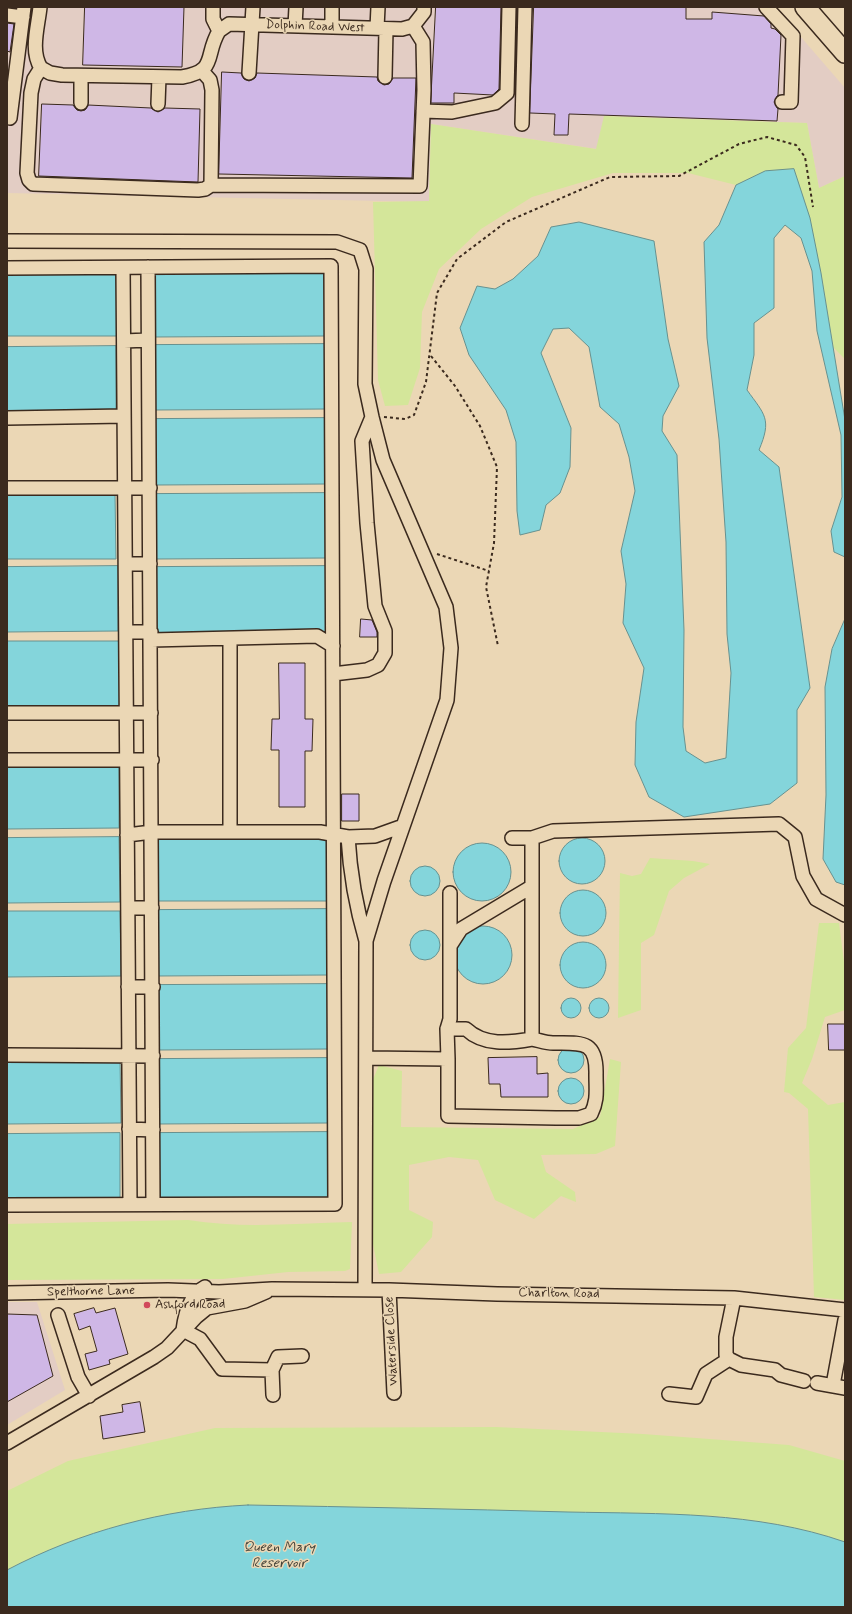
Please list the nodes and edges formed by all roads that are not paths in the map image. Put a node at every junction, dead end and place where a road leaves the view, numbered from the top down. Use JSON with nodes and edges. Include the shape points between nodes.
{"nodes":[{"id":1,"x":40,"y":7,"type":"edge"},
{"id":2,"x":213,"y":7,"type":"edge"},
{"id":3,"x":253,"y":7,"type":"edge"},
{"id":4,"x":296,"y":7,"type":"edge"},
{"id":5,"x":332,"y":7,"type":"edge"},
{"id":6,"x":378,"y":7,"type":"edge"},
{"id":7,"x":424,"y":7,"type":"edge"},
{"id":8,"x":510,"y":7,"type":"edge"},
{"id":9,"x":525,"y":7,"type":"edge"},
{"id":10,"x":766,"y":7,"type":"edge"},
{"id":11,"x":805,"y":7,"type":"edge"},
{"id":12,"x":24,"y":12,"type":"edge"},
{"id":13,"x":7,"y":15,"type":"edge"},
{"id":14,"x":252,"y":25,"type":"junction"},
{"id":15,"x":295,"y":26,"type":"junction"},
{"id":16,"x":413,"y":26,"type":"junction"},
{"id":17,"x":332,"y":27,"type":"junction"},
{"id":18,"x":381,"y":28,"type":"junction"},
{"id":19,"x":219,"y":31,"type":"junction"},
{"id":20,"x":845,"y":53,"type":"edge"},
{"id":21,"x":41,"y":68,"type":"junction"},
{"id":22,"x":202,"y":71,"type":"junction"},
{"id":23,"x":249,"y":73,"type":"dead end"},
{"id":24,"x":81,"y":76,"type":"junction"},
{"id":25,"x":159,"y":77,"type":"junction"},
{"id":26,"x":385,"y":77,"type":"dead end"},
{"id":27,"x":782,"y":102,"type":"dead end"},
{"id":28,"x":81,"y":103,"type":"dead end"},
{"id":29,"x":158,"y":104,"type":"dead end"},
{"id":30,"x":423,"y":110,"type":"junction"},
{"id":31,"x":7,"y":117,"type":"edge"},
{"id":32,"x":522,"y":124,"type":"dead end"},
{"id":33,"x":210,"y":185,"type":"junction"},
{"id":34,"x":7,"y":241,"type":"edge"},
{"id":35,"x":148,"y":267,"type":"junction"},
{"id":36,"x":7,"y":268,"type":"edge"},
{"id":37,"x":124,"y":268,"type":"junction"},
{"id":38,"x":148,"y":340,"type":"junction"},
{"id":39,"x":124,"y":341,"type":"junction"},
{"id":40,"x":124,"y":416,"type":"junction"},
{"id":41,"x":372,"y":417,"type":"junction"},
{"id":42,"x":7,"y":418,"type":"edge"},
{"id":43,"x":7,"y":488,"type":"edge"},
{"id":44,"x":150,"y":488,"type":"junction"},
{"id":45,"x":125,"y":489,"type":"junction"},
{"id":46,"x":126,"y":564,"type":"junction"},
{"id":47,"x":150,"y":564,"type":"junction"},
{"id":48,"x":126,"y":632,"type":"junction"},
{"id":49,"x":151,"y":636,"type":"junction"},
{"id":50,"x":230,"y":638,"type":"junction"},
{"id":51,"x":333,"y":646,"type":"junction"},
{"id":52,"x":333,"y":674,"type":"junction"},
{"id":53,"x":7,"y":713,"type":"edge"},
{"id":54,"x":127,"y":713,"type":"junction"},
{"id":55,"x":151,"y":713,"type":"junction"},
{"id":56,"x":127,"y":759,"type":"junction"},
{"id":57,"x":7,"y":760,"type":"edge"},
{"id":58,"x":152,"y":760,"type":"junction"},
{"id":59,"x":403,"y":826,"type":"junction"},
{"id":60,"x":152,"y":832,"type":"junction"},
{"id":61,"x":230,"y":832,"type":"junction"},
{"id":62,"x":334,"y":833,"type":"junction"},
{"id":63,"x":127,"y":835,"type":"junction"},
{"id":64,"x":348,"y":837,"type":"junction"},
{"id":65,"x":512,"y":838,"type":"dead end"},
{"id":66,"x":532,"y":838,"type":"junction"},
{"id":67,"x":532,"y":886,"type":"junction"},
{"id":68,"x":450,"y":893,"type":"dead end"},
{"id":69,"x":128,"y":908,"type":"junction"},
{"id":70,"x":152,"y":908,"type":"junction"},
{"id":71,"x":845,"y":915,"type":"edge"},
{"id":72,"x":366,"y":941,"type":"junction"},
{"id":73,"x":450,"y":948,"type":"junction"},
{"id":74,"x":128,"y":987,"type":"junction"},
{"id":75,"x":153,"y":987,"type":"junction"},
{"id":76,"x":447,"y":1029,"type":"junction"},
{"id":77,"x":532,"y":1039,"type":"junction"},
{"id":78,"x":7,"y":1055,"type":"edge"},
{"id":79,"x":128,"y":1055,"type":"junction"},
{"id":80,"x":153,"y":1056,"type":"junction"},
{"id":81,"x":366,"y":1058,"type":"junction"},
{"id":82,"x":448,"y":1059,"type":"junction"},
{"id":83,"x":129,"y":1129,"type":"junction"},
{"id":84,"x":153,"y":1130,"type":"junction"},
{"id":85,"x":130,"y":1204,"type":"junction"},
{"id":86,"x":153,"y":1204,"type":"junction"},
{"id":87,"x":7,"y":1205,"type":"edge"},
{"id":88,"x":272,"y":1289,"type":"junction"},
{"id":89,"x":199,"y":1290,"type":"junction"},
{"id":90,"x":365,"y":1290,"type":"junction"},
{"id":91,"x":389,"y":1290,"type":"junction"},
{"id":92,"x":7,"y":1293,"type":"edge"},
{"id":93,"x":734,"y":1298,"type":"junction"},
{"id":94,"x":845,"y":1310,"type":"edge"},
{"id":95,"x":58,"y":1315,"type":"dead end"},
{"id":96,"x":845,"y":1320,"type":"edge"},
{"id":97,"x":183,"y":1330,"type":"junction"},
{"id":98,"x":302,"y":1356,"type":"dead end"},
{"id":99,"x":724,"y":1362,"type":"junction"},
{"id":100,"x":272,"y":1370,"type":"junction"},
{"id":101,"x":839,"y":1387,"type":"edge"},
{"id":102,"x":394,"y":1393,"type":"dead end"},
{"id":103,"x":669,"y":1394,"type":"dead end"},
{"id":104,"x":273,"y":1395,"type":"dead end"},
{"id":105,"x":89,"y":1396,"type":"junction"},
{"id":106,"x":7,"y":1443,"type":"edge"}],
"edges":[{"from":1,"to":21,"type":"street","via":[[35,48],[36,60]]},
{"from":2,"to":19,"type":"street","via":[[213,19]]},
{"from":3,"to":14,"type":"street"},
{"from":4,"to":15,"type":"street"},
{"from":5,"to":17,"type":"street"},
{"from":6,"to":18,"type":"street"},
{"from":7,"to":16,"type":"street","via":[[424,12]]},
{"from":8,"to":30,"type":"street","via":[[507,93],[495,102],[452,112]]},
{"from":9,"to":32,"type":"street"},
{"from":10,"to":27,"type":"street","via":[[793,36],[791,102]]},
{"from":11,"to":20,"type":"highway"},
{"from":12,"to":13,"type":"street"},
{"from":12,"to":31,"type":"street","via":[[10,118]]},
{"from":14,"to":15,"type":"street","name":"Dolphin Road West"},
{"from":14,"to":19,"type":"street","name":"Dolphin Road West","via":[[229,24]]},
{"from":14,"to":23,"type":"street"},
{"from":15,"to":17,"type":"street","name":"Dolphin Road West"},
{"from":16,"to":18,"type":"street","name":"Dolphin Road West","via":[[402,29]]},
{"from":16,"to":30,"type":"street","via":[[423,42]]},
{"from":17,"to":18,"type":"street","name":"Dolphin Road West"},
{"from":18,"to":26,"type":"street"},
{"from":19,"to":22,"type":"street","via":[[213,42],[209,62]]},
{"from":21,"to":24,"type":"street","via":[[50,73]]},
{"from":21,"to":33,"type":"street","via":[[34,79],[31,100],[27,173],[33,184],[198,190]]},
{"from":22,"to":25,"type":"street","via":[[196,75],[182,77]]},
{"from":22,"to":33,"type":"street","via":[[210,80],[212,90]]},
{"from":24,"to":25,"type":"street"},
{"from":24,"to":28,"type":"street"},
{"from":25,"to":29,"type":"street"},
{"from":30,"to":33,"type":"street","via":[[420,186]]},
{"from":34,"to":41,"type":"street","via":[[338,242],[360,250],[366,269],[366,384]]},
{"from":35,"to":37,"type":"street"},
{"from":35,"to":38,"type":"street"},
{"from":35,"to":51,"type":"street","via":[[331,266]]},
{"from":36,"to":37,"type":"street"},
{"from":37,"to":39,"type":"street"},
{"from":38,"to":39,"type":"street"},
{"from":38,"to":44,"type":"street"},
{"from":39,"to":40,"type":"street"},
{"from":40,"to":42,"type":"street"},
{"from":40,"to":45,"type":"street"},
{"from":41,"to":52,"type":"street","via":[[362,441],[375,606],[385,631],[384,653],[378,665],[367,670]]},
{"from":41,"to":59,"type":"street","via":[[383,460],[446,607],[452,648],[447,700]]},
{"from":43,"to":45,"type":"street"},
{"from":44,"to":45,"type":"street"},
{"from":44,"to":47,"type":"street"},
{"from":45,"to":46,"type":"street"},
{"from":46,"to":47,"type":"street"},
{"from":46,"to":48,"type":"street"},
{"from":47,"to":49,"type":"street"},
{"from":48,"to":49,"type":"street"},
{"from":48,"to":54,"type":"street"},
{"from":49,"to":50,"type":"street"},
{"from":49,"to":55,"type":"street"},
{"from":50,"to":51,"type":"street","via":[[317,636]]},
{"from":50,"to":61,"type":"street"},
{"from":51,"to":52,"type":"street"},
{"from":52,"to":62,"type":"street"},
{"from":53,"to":54,"type":"street"},
{"from":54,"to":55,"type":"street"},
{"from":54,"to":56,"type":"street"},
{"from":55,"to":58,"type":"street"},
{"from":56,"to":57,"type":"street"},
{"from":56,"to":58,"type":"street"},
{"from":56,"to":63,"type":"street"},
{"from":58,"to":60,"type":"street"},
{"from":59,"to":64,"type":"street","via":[[375,836]]},
{"from":59,"to":72,"type":"street"},
{"from":60,"to":61,"type":"street"},
{"from":60,"to":63,"type":"street"},
{"from":60,"to":70,"type":"street"},
{"from":61,"to":62,"type":"street"},
{"from":62,"to":64,"type":"street"},
{"from":62,"to":86,"type":"street","via":[[335,1204]]},
{"from":63,"to":69,"type":"street"},
{"from":64,"to":72,"type":"street","via":[[359,917]]},
{"from":65,"to":66,"type":"street"},
{"from":66,"to":67,"type":"street"},
{"from":66,"to":71,"type":"street","via":[[553,831],[780,824],[794,838],[803,876],[816,899]]},
{"from":67,"to":73,"type":"street","via":[[461,929],[454,937]]},
{"from":67,"to":77,"type":"street"},
{"from":68,"to":73,"type":"street"},
{"from":69,"to":70,"type":"street"},
{"from":69,"to":74,"type":"street"},
{"from":70,"to":75,"type":"street"},
{"from":72,"to":81,"type":"street"},
{"from":73,"to":76,"type":"street","via":[[450,1019]]},
{"from":74,"to":75,"type":"street"},
{"from":74,"to":79,"type":"street"},
{"from":75,"to":80,"type":"street"},
{"from":76,"to":77,"type":"street","via":[[466,1029],[475,1037],[503,1044]]},
{"from":76,"to":82,"type":"street"},
{"from":77,"to":82,"type":"street","via":[[551,1043],[577,1042],[589,1048],[596,1059],[596,1103],[591,1114],[579,1118],[448,1116]]},
{"from":78,"to":79,"type":"street"},
{"from":79,"to":80,"type":"street"},
{"from":79,"to":83,"type":"street"},
{"from":80,"to":84,"type":"street"},
{"from":81,"to":82,"type":"street"},
{"from":81,"to":90,"type":"street"},
{"from":83,"to":84,"type":"street"},
{"from":83,"to":85,"type":"street"},
{"from":84,"to":86,"type":"street"},
{"from":85,"to":86,"type":"street"},
{"from":85,"to":87,"type":"street"},
{"from":88,"to":89,"type":"street","name":"Charlton Road","via":[[233,1282],[218,1283]]},
{"from":88,"to":90,"type":"street","name":"Charlton Road"},
{"from":88,"to":97,"type":"street","via":[[244,1301],[207,1308]]},
{"from":89,"to":92,"type":"street","name":"Spelthorne Lane"},
{"from":89,"to":97,"type":"street","via":[[186,1315]]},
{"from":90,"to":91,"type":"street","name":"Charlton Road"},
{"from":91,"to":93,"type":"street","name":"Charlton Road"},
{"from":91,"to":102,"type":"street","name":"Waterside Close"},
{"from":93,"to":94,"type":"street","name":"Charlton Road"},
{"from":93,"to":99,"type":"street"},
{"from":95,"to":105,"type":"street","via":[[78,1377]]},
{"from":96,"to":101,"type":"street"},
{"from":97,"to":100,"type":"street","via":[[200,1339],[222,1369]]},
{"from":97,"to":105,"type":"street","via":[[167,1348]]},
{"from":98,"to":100,"type":"street","via":[[278,1357]]},
{"from":99,"to":101,"type":"street","via":[[775,1370],[781,1375]]},
{"from":99,"to":103,"type":"street","via":[[706,1374],[696,1397]]},
{"from":100,"to":104,"type":"street"},
{"from":105,"to":106,"type":"street"}]}
